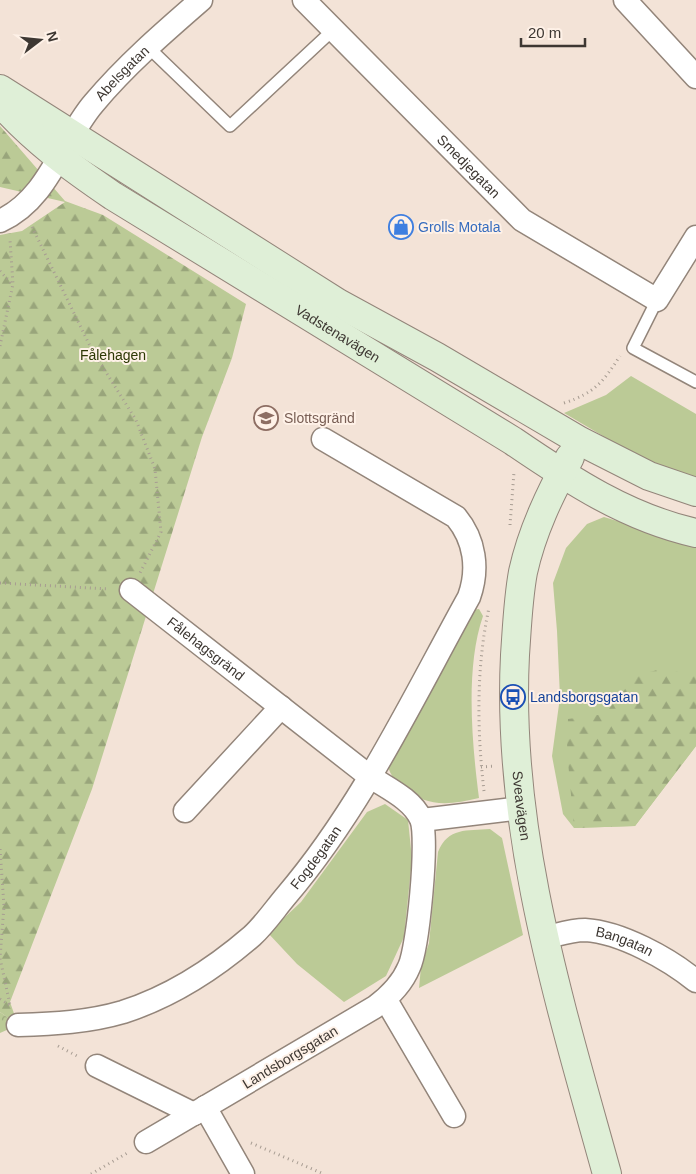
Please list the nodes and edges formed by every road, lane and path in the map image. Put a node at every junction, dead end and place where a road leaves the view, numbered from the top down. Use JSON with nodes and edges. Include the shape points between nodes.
{"nodes":[{"id":1,"x":200,"y":0,"type":"edge"},
{"id":2,"x":304,"y":0,"type":"edge"},
{"id":3,"x":624,"y":0,"type":"edge"},
{"id":4,"x":333,"y":30,"type":"junction"},
{"id":5,"x":147,"y":46,"type":"junction"},
{"id":6,"x":696,"y":76,"type":"edge"},
{"id":7,"x":0,"y":89,"type":"edge"},
{"id":8,"x":0,"y":102,"type":"edge"},
{"id":9,"x":72,"y":134,"type":"junction"},
{"id":10,"x":60,"y":159,"type":"junction"},
{"id":11,"x":10,"y":215,"type":"edge"},
{"id":12,"x":696,"y":237,"type":"edge"},
{"id":13,"x":0,"y":271,"type":"edge"},
{"id":14,"x":12,"y":284,"type":"junction"},
{"id":15,"x":658,"y":300,"type":"junction"},
{"id":16,"x":0,"y":346,"type":"edge"},
{"id":17,"x":696,"y":382,"type":"edge"},
{"id":18,"x":323,"y":439,"type":"dead end"},
{"id":19,"x":580,"y":441,"type":"junction"},
{"id":20,"x":561,"y":474,"type":"junction"},
{"id":21,"x":696,"y":492,"type":"edge"},
{"id":22,"x":696,"y":533,"type":"edge"},
{"id":23,"x":0,"y":583,"type":"edge"},
{"id":24,"x":131,"y":590,"type":"junction"},
{"id":25,"x":490,"y":606,"type":"dead end"},
{"id":26,"x":281,"y":707,"type":"junction"},
{"id":27,"x":369,"y":776,"type":"junction"},
{"id":28,"x":522,"y":808,"type":"junction"},
{"id":29,"x":185,"y":811,"type":"dead end"},
{"id":30,"x":487,"y":812,"type":"junction"},
{"id":31,"x":422,"y":820,"type":"junction"},
{"id":32,"x":0,"y":849,"type":"edge"},
{"id":33,"x":543,"y":938,"type":"junction"},
{"id":34,"x":696,"y":981,"type":"edge"},
{"id":35,"x":386,"y":1000,"type":"junction"},
{"id":36,"x":14,"y":1015,"type":"joint"},
{"id":37,"x":97,"y":1066,"type":"dead end"},
{"id":38,"x":200,"y":1111,"type":"junction"},
{"id":39,"x":454,"y":1116,"type":"dead end"},
{"id":40,"x":217,"y":1127,"type":"junction"},
{"id":41,"x":146,"y":1142,"type":"joint"},
{"id":42,"x":91,"y":1174,"type":"edge"},
{"id":43,"x":243,"y":1174,"type":"edge"},
{"id":44,"x":324,"y":1174,"type":"edge"},
{"id":45,"x":608,"y":1174,"type":"edge"}],
"edges":[{"from":1,"to":5,"type":"street","name":"Abelsgatan"},
{"from":2,"to":4,"type":"street","name":"Smedjegatan"},
{"from":3,"to":6,"type":"street"},
{"from":4,"to":5,"type":"lane","via":[[230,126]]},
{"from":4,"to":15,"type":"street","name":"Smedjegatan","via":[[522,220]]},
{"from":5,"to":9,"type":"street","name":"Abelsgatan","via":[[92,105]]},
{"from":7,"to":9,"type":"main road","name":"Vadstenavägen"},
{"from":8,"to":10,"type":"main road","name":"Vadstenavägen","via":[[16,121]]},
{"from":9,"to":10,"type":"street","name":"Abelsgatan"},
{"from":9,"to":19,"type":"main road","name":"Vadstenavägen","via":[[338,303],[454,366]]},
{"from":10,"to":11,"type":"street","name":"Abelsgatan","via":[[50,176]]},
{"from":10,"to":20,"type":"main road","name":"Vadstenavägen","via":[[113,196],[513,441]]},
{"from":11,"to":14,"type":"path"},
{"from":11,"to":24,"type":"path","via":[[136,420],[155,469],[160,532]]},
{"from":12,"to":15,"type":"street"},
{"from":13,"to":14,"type":"path"},
{"from":14,"to":16,"type":"path"},
{"from":15,"to":17,"type":"lane","via":[[633,348]]},
{"from":18,"to":27,"type":"street","name":"Fogdegatan","via":[[448,510],[463,526],[476,571],[469,597]]},
{"from":19,"to":20,"type":"main road","name":"Sveavägen"},
{"from":19,"to":21,"type":"main road","name":"Vadstenavägen","via":[[649,476]]},
{"from":20,"to":22,"type":"main road","name":"Vadstenavägen","via":[[615,505]]},
{"from":20,"to":28,"type":"main road","name":"Sveavägen","via":[[536,526],[523,572],[513,720]]},
{"from":23,"to":24,"type":"path"},
{"from":24,"to":26,"type":"street","name":"Fålehagsgränd"},
{"from":25,"to":30,"type":"path","via":[[482,641],[480,709],[481,767]]},
{"from":26,"to":27,"type":"street","name":"Fålehagsgränd"},
{"from":26,"to":29,"type":"street"},
{"from":27,"to":31,"type":"street","via":[[410,803]]},
{"from":27,"to":36,"type":"street","name":"Fogdegatan","via":[[303,876],[253,935],[210,969],[167,994],[91,1020]]},
{"from":28,"to":30,"type":"street"},
{"from":28,"to":33,"type":"main road","name":"Sveavägen"},
{"from":30,"to":31,"type":"street"},
{"from":31,"to":35,"type":"street","name":"Landsborgsgatan","via":[[425,839],[414,953],[404,978]]},
{"from":32,"to":36,"type":"path","via":[[4,906],[0,958]]},
{"from":33,"to":34,"type":"street","name":"Bangatan","via":[[572,931],[602,932],[676,966]]},
{"from":33,"to":45,"type":"main road","name":"Sveavägen"},
{"from":35,"to":38,"type":"street","name":"Landsborgsgatan"},
{"from":35,"to":39,"type":"street"},
{"from":37,"to":38,"type":"street"},
{"from":38,"to":40,"type":"street"},
{"from":38,"to":41,"type":"street","name":"Landsborgsgatan"},
{"from":40,"to":43,"type":"street"},
{"from":40,"to":44,"type":"path"},
{"from":41,"to":42,"type":"path"}]}
